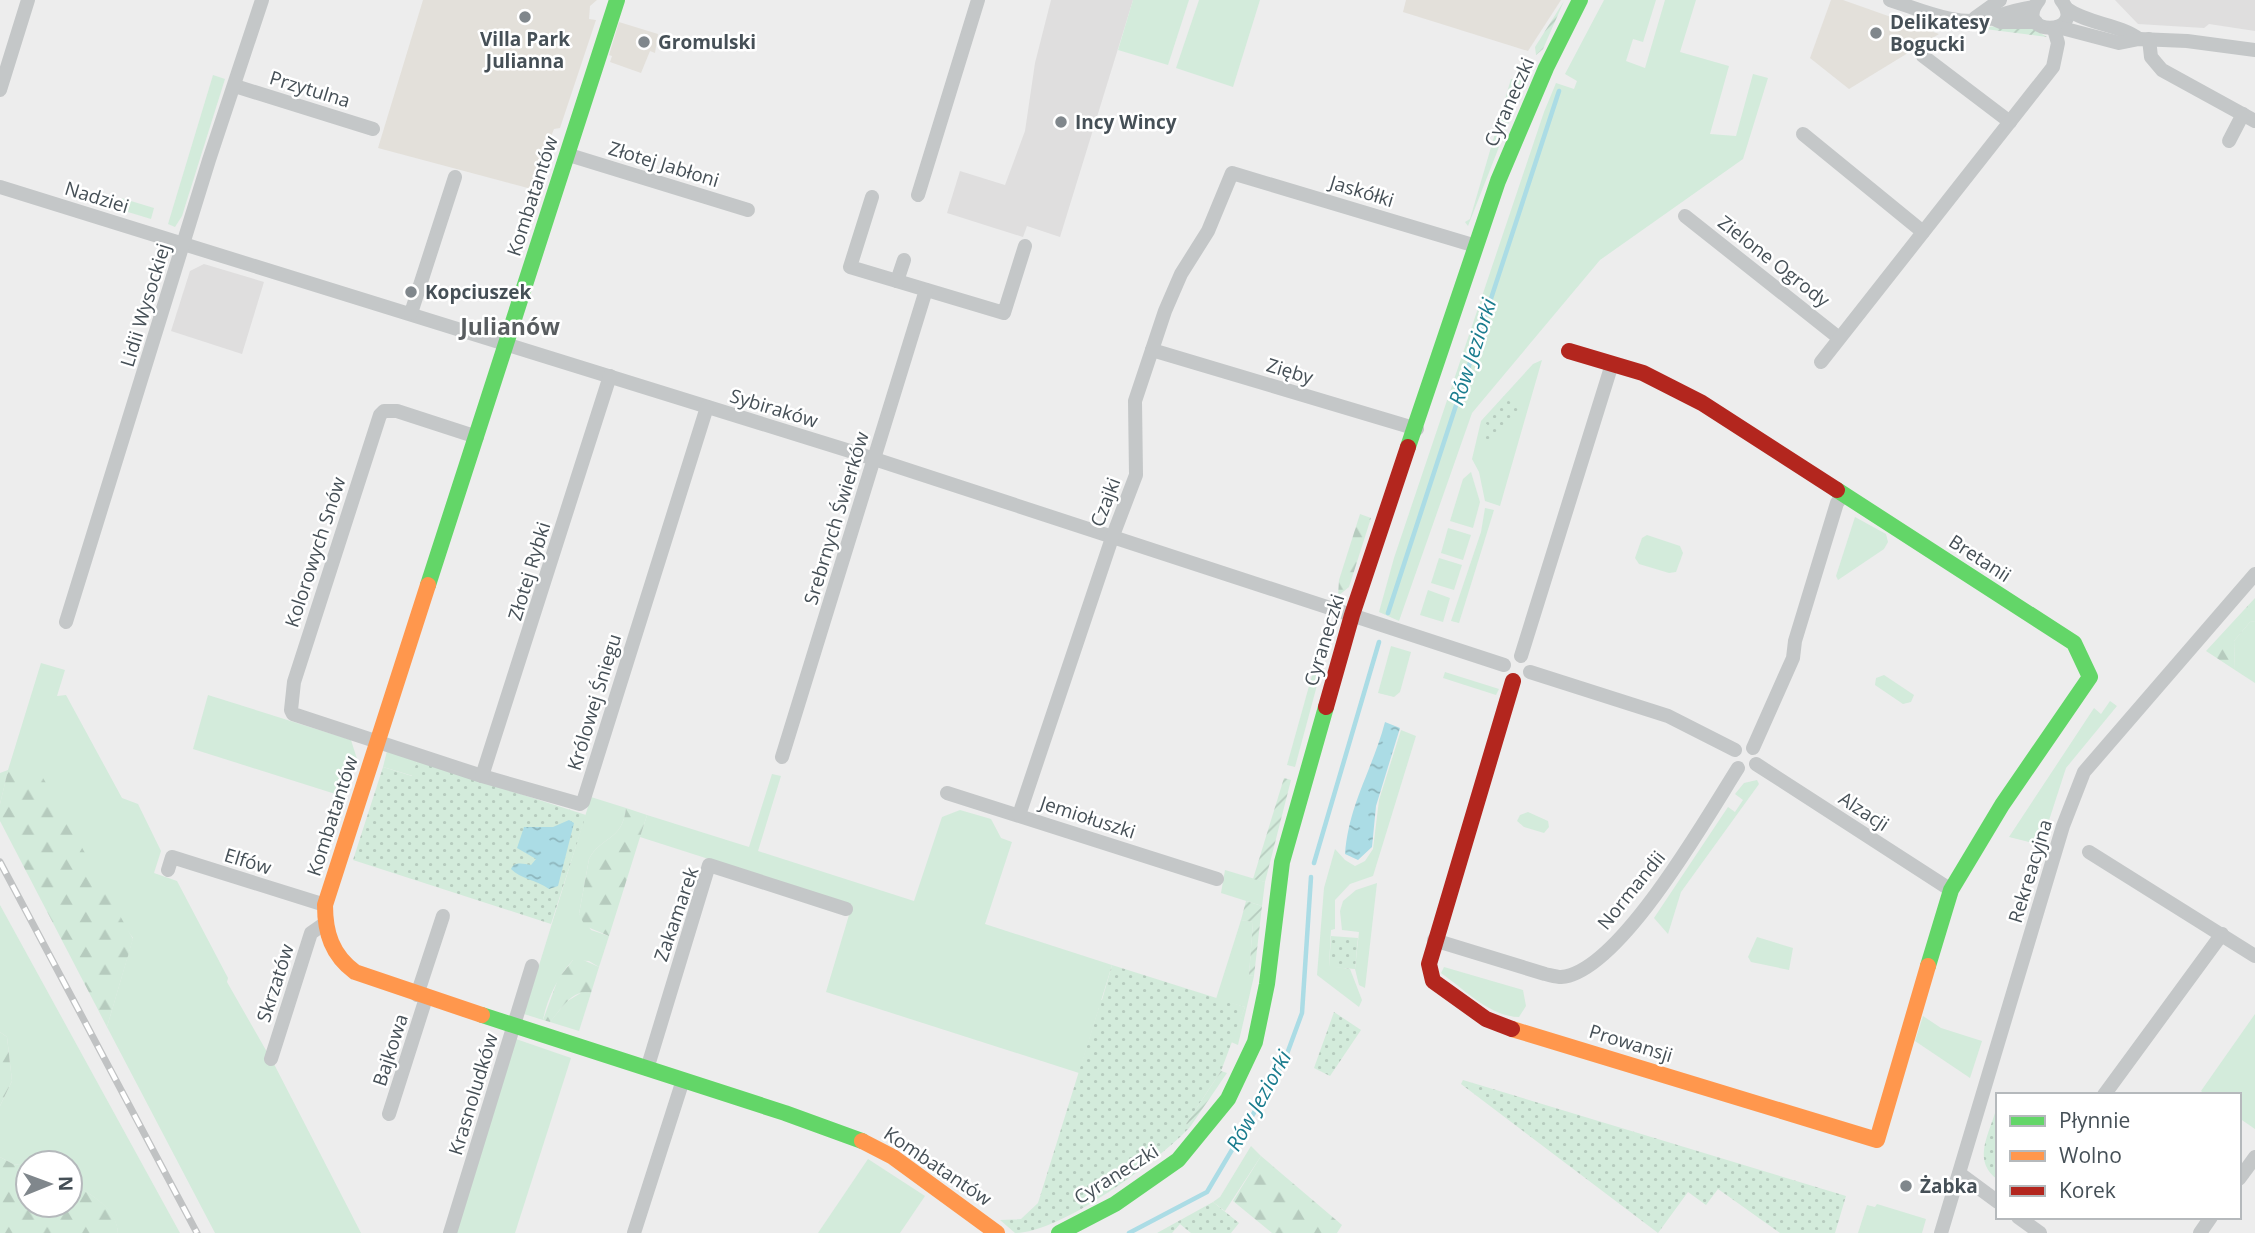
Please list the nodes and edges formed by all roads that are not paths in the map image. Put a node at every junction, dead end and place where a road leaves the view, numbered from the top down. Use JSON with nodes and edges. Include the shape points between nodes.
{"nodes":[{"id":1,"x":28,"y":0,"type":"edge"},
{"id":2,"x":262,"y":0,"type":"edge"},
{"id":3,"x":617,"y":0,"type":"edge"},
{"id":4,"x":978,"y":0,"type":"edge"},
{"id":5,"x":1580,"y":0,"type":"edge"},
{"id":6,"x":1890,"y":0,"type":"edge"},
{"id":7,"x":2000,"y":0,"type":"edge"},
{"id":8,"x":2036,"y":3,"type":"edge"},
{"id":9,"x":2064,"y":3,"type":"edge"},
{"id":10,"x":1992,"y":18,"type":"junction"},
{"id":11,"x":1974,"y":19,"type":"junction"},
{"id":12,"x":2036,"y":22,"type":"junction"},
{"id":13,"x":2056,"y":28,"type":"junction"},
{"id":14,"x":2144,"y":39,"type":"junction"},
{"id":15,"x":2255,"y":50,"type":"edge"},
{"id":16,"x":1923,"y":56,"type":"dead end"},
{"id":17,"x":235,"y":86,"type":"junction"},
{"id":18,"x":0,"y":90,"type":"edge"},
{"id":19,"x":2249,"y":118,"type":"edge"},
{"id":20,"x":2010,"y":122,"type":"junction"},
{"id":21,"x":373,"y":129,"type":"dead end"},
{"id":22,"x":1803,"y":134,"type":"dead end"},
{"id":23,"x":2229,"y":141,"type":"dead end"},
{"id":24,"x":569,"y":155,"type":"junction"},
{"id":25,"x":1237,"y":173,"type":"joint"},
{"id":26,"x":455,"y":177,"type":"dead end"},
{"id":27,"x":0,"y":187,"type":"edge"},
{"id":28,"x":918,"y":195,"type":"dead end"},
{"id":29,"x":872,"y":197,"type":"dead end"},
{"id":30,"x":748,"y":210,"type":"dead end"},
{"id":31,"x":1685,"y":216,"type":"dead end"},
{"id":32,"x":1923,"y":232,"type":"junction"},
{"id":33,"x":183,"y":244,"type":"junction"},
{"id":34,"x":1025,"y":246,"type":"dead end"},
{"id":35,"x":1476,"y":246,"type":"junction"},
{"id":36,"x":904,"y":260,"type":"dead end"},
{"id":37,"x":897,"y":281,"type":"junction"},
{"id":38,"x":926,"y":290,"type":"junction"},
{"id":39,"x":411,"y":313,"type":"junction"},
{"id":40,"x":1839,"y":338,"type":"junction"},
{"id":41,"x":506,"y":343,"type":"junction"},
{"id":42,"x":1152,"y":350,"type":"junction"},
{"id":43,"x":1569,"y":351,"type":"dead end"},
{"id":44,"x":1821,"y":362,"type":"dead end"},
{"id":45,"x":1612,"y":364,"type":"junction"},
{"id":46,"x":610,"y":376,"type":"junction"},
{"id":47,"x":707,"y":407,"type":"junction"},
{"id":48,"x":1417,"y":429,"type":"junction"},
{"id":49,"x":477,"y":437,"type":"junction"},
{"id":50,"x":874,"y":460,"type":"junction"},
{"id":51,"x":1843,"y":495,"type":"junction"},
{"id":52,"x":1112,"y":538,"type":"junction"},
{"id":53,"x":2255,"y":574,"type":"edge"},
{"id":54,"x":1352,"y":615,"type":"junction"},
{"id":55,"x":66,"y":622,"type":"dead end"},
{"id":56,"x":1521,"y":656,"type":"junction"},
{"id":57,"x":1504,"y":665,"type":"junction"},
{"id":58,"x":1530,"y":672,"type":"junction"},
{"id":59,"x":1513,"y":681,"type":"junction"},
{"id":60,"x":378,"y":743,"type":"junction"},
{"id":61,"x":1753,"y":748,"type":"junction"},
{"id":62,"x":1735,"y":750,"type":"junction"},
{"id":63,"x":782,"y":757,"type":"dead end"},
{"id":64,"x":1756,"y":764,"type":"junction"},
{"id":65,"x":1738,"y":768,"type":"junction"},
{"id":66,"x":482,"y":776,"type":"junction"},
{"id":67,"x":947,"y":793,"type":"dead end"},
{"id":68,"x":1019,"y":815,"type":"junction"},
{"id":69,"x":2089,"y":852,"type":"dead end"},
{"id":70,"x":168,"y":870,"type":"dead end"},
{"id":71,"x":1217,"y":879,"type":"dead end"},
{"id":72,"x":1951,"y":890,"type":"junction"},
{"id":73,"x":325,"y":905,"type":"junction"},
{"id":74,"x":846,"y":909,"type":"dead end"},
{"id":75,"x":443,"y":916,"type":"dead end"},
{"id":76,"x":324,"y":924,"type":"junction"},
{"id":77,"x":2222,"y":934,"type":"junction"},
{"id":78,"x":1434,"y":940,"type":"junction"},
{"id":79,"x":2255,"y":956,"type":"edge"},
{"id":80,"x":532,"y":966,"type":"dead end"},
{"id":81,"x":422,"y":996,"type":"junction"},
{"id":82,"x":514,"y":1025,"type":"junction"},
{"id":83,"x":271,"y":1059,"type":"dead end"},
{"id":84,"x":647,"y":1069,"type":"junction"},
{"id":85,"x":683,"y":1080,"type":"junction"},
{"id":86,"x":2105,"y":1093,"type":"edge"},
{"id":87,"x":389,"y":1114,"type":"dead end"},
{"id":88,"x":2255,"y":1157,"type":"edge"},
{"id":89,"x":1960,"y":1174,"type":"junction"},
{"id":90,"x":2241,"y":1176,"type":"edge"},
{"id":91,"x":1996,"y":1201,"type":"edge"},
{"id":92,"x":2021,"y":1219,"type":"edge"},
{"id":93,"x":638,"y":1232,"type":"edge"},
{"id":94,"x":450,"y":1233,"type":"edge"},
{"id":95,"x":997,"y":1233,"type":"edge"},
{"id":96,"x":1059,"y":1233,"type":"edge"},
{"id":97,"x":1941,"y":1233,"type":"edge"},
{"id":98,"x":2040,"y":1233,"type":"edge"}],
"edges":[{"from":1,"to":18,"type":"street"},
{"from":2,"to":17,"type":"street","name":"Lidii Wysockiej"},
{"from":3,"to":24,"type":"street","name":"Kombatantów"},
{"from":4,"to":28,"type":"street"},
{"from":5,"to":35,"type":"street","name":"Cyraneczki","via":[[1514,139]]},
{"from":6,"to":11,"type":"street","via":[[1946,18]]},
{"from":7,"to":11,"type":"street"},
{"from":8,"to":10,"type":"street"},
{"from":8,"to":12,"type":"street"},
{"from":9,"to":13,"type":"street","via":[[2065,19]]},
{"from":9,"to":14,"type":"street","via":[[2082,19]]},
{"from":10,"to":11,"type":"street"},
{"from":10,"to":12,"type":"street"},
{"from":12,"to":13,"type":"street","via":[[2045,29]]},
{"from":13,"to":14,"type":"street","via":[[2119,43]]},
{"from":13,"to":20,"type":"street","via":[[2053,67]]},
{"from":14,"to":15,"type":"street"},
{"from":14,"to":19,"type":"street","via":[[2158,67]]},
{"from":16,"to":20,"type":"street"},
{"from":17,"to":21,"type":"street","name":"Przytulna"},
{"from":17,"to":33,"type":"street","name":"Lidii Wysockiej"},
{"from":19,"to":23,"type":"street"},
{"from":20,"to":32,"type":"street"},
{"from":22,"to":32,"type":"street"},
{"from":24,"to":30,"type":"street","name":"Złotej Jabłoni"},
{"from":24,"to":41,"type":"street","name":"Kombatantów"},
{"from":25,"to":35,"type":"street","name":"Jaskółki"},
{"from":25,"to":42,"type":"street","name":"Czajki","via":[[1228,179],[1208,231],[1178,281]]},
{"from":26,"to":39,"type":"street"},
{"from":27,"to":33,"type":"street","name":"Nadziei"},
{"from":29,"to":37,"type":"street","via":[[850,267]]},
{"from":31,"to":40,"type":"street","name":"Zielone Ogrody"},
{"from":32,"to":40,"type":"street"},
{"from":33,"to":39,"type":"street","name":"Sybiraków"},
{"from":33,"to":55,"type":"street","name":"Lidii Wysockiej"},
{"from":34,"to":38,"type":"street","via":[[1004,313]]},
{"from":35,"to":48,"type":"street","name":"Cyraneczki"},
{"from":36,"to":37,"type":"street"},
{"from":37,"to":38,"type":"street"},
{"from":38,"to":50,"type":"street","name":"Srebrnych Świerków"},
{"from":39,"to":41,"type":"street","name":"Sybiraków"},
{"from":40,"to":44,"type":"street"},
{"from":41,"to":46,"type":"street","name":"Sybiraków"},
{"from":41,"to":49,"type":"street","name":"Kombatantów"},
{"from":42,"to":48,"type":"street","name":"Zięby"},
{"from":42,"to":52,"type":"street","name":"Czajki","via":[[1135,401],[1136,475]]},
{"from":43,"to":45,"type":"street","name":"Bretanii"},
{"from":45,"to":51,"type":"street","name":"Bretanii","via":[[1643,373],[1703,403]]},
{"from":45,"to":56,"type":"street"},
{"from":46,"to":47,"type":"street","name":"Sybiraków"},
{"from":46,"to":66,"type":"street","name":"Złotej Rybki"},
{"from":47,"to":50,"type":"street","name":"Sybiraków"},
{"from":47,"to":66,"type":"street","name":"Królowej Śniegu","via":[[583,802],[573,804]]},
{"from":48,"to":54,"type":"street","name":"Cyraneczki"},
{"from":49,"to":60,"type":"street","name":"Kombatantów"},
{"from":49,"to":60,"type":"street","name":"Kolorowych Snów","via":[[392,410],[380,415],[376,425],[290,705],[293,714]]},
{"from":50,"to":52,"type":"street","name":"Sybiraków"},
{"from":50,"to":63,"type":"street","name":"Srebrnych Świerków"},
{"from":51,"to":61,"type":"street","via":[[1793,658]]},
{"from":51,"to":72,"type":"street","name":"Bretanii","via":[[2074,643],[2090,677],[2002,805]]},
{"from":52,"to":54,"type":"street","name":"Sybiraków"},
{"from":52,"to":68,"type":"street","name":"Czajki"},
{"from":53,"to":89,"type":"street","name":"Rekreacyjna","via":[[2084,772],[2063,826]]},
{"from":54,"to":57,"type":"street"},
{"from":54,"to":96,"type":"street","name":"Cyraneczki","via":[[1282,862],[1262,1014],[1241,1074],[1212,1121],[1178,1160],[1115,1204]]},
{"from":56,"to":57,"type":"street","via":[[1513,656]]},
{"from":56,"to":58,"type":"street","via":[[1528,660]]},
{"from":57,"to":59,"type":"street"},
{"from":58,"to":59,"type":"street","via":[[1521,681]]},
{"from":58,"to":62,"type":"street","via":[[1668,716]]},
{"from":59,"to":78,"type":"street","name":"Prowansji"},
{"from":60,"to":66,"type":"street","name":"Królowej Śniegu"},
{"from":60,"to":73,"type":"street","name":"Kombatantów"},
{"from":61,"to":62,"type":"street"},
{"from":61,"to":64,"type":"street"},
{"from":62,"to":65,"type":"street","via":[[1733,762]]},
{"from":64,"to":65,"type":"street","via":[[1746,771]]},
{"from":64,"to":72,"type":"street","name":"Alzacji"},
{"from":65,"to":78,"type":"street","name":"Normandii","via":[[1677,866],[1637,919],[1583,968],[1554,976]]},
{"from":67,"to":68,"type":"street","name":"Jemiołuszki"},
{"from":68,"to":71,"type":"street","name":"Jemiołuszki"},
{"from":69,"to":77,"type":"street"},
{"from":70,"to":73,"type":"street","name":"Elfów","via":[[173,858]]},
{"from":72,"to":78,"type":"street","name":"Prowansji","via":[[1877,1140],[1486,1019],[1433,981],[1429,964]]},
{"from":73,"to":76,"type":"street","name":"Kombatantów"},
{"from":74,"to":84,"type":"street","name":"Zakamarek","via":[[709,865]]},
{"from":75,"to":81,"type":"street","name":"Bajkowa"},
{"from":76,"to":81,"type":"street","name":"Kombatantów","via":[[335,954],[356,973]]},
{"from":76,"to":83,"type":"street","name":"Skrzatów","via":[[311,933]]},
{"from":77,"to":79,"type":"street"},
{"from":77,"to":86,"type":"street"},
{"from":80,"to":82,"type":"street","name":"Krasnoludków"},
{"from":81,"to":82,"type":"street","name":"Kombatantów"},
{"from":81,"to":87,"type":"street","name":"Bajkowa"},
{"from":82,"to":84,"type":"street","name":"Kombatantów"},
{"from":82,"to":94,"type":"street","name":"Krasnoludków"},
{"from":84,"to":85,"type":"street","name":"Kombatantów"},
{"from":85,"to":93,"type":"street"},
{"from":85,"to":95,"type":"street","name":"Kombatantów","via":[[869,1144]]},
{"from":88,"to":90,"type":"street"},
{"from":89,"to":91,"type":"street"},
{"from":89,"to":97,"type":"street","name":"Rekreacyjna"},
{"from":92,"to":98,"type":"street"}]}
